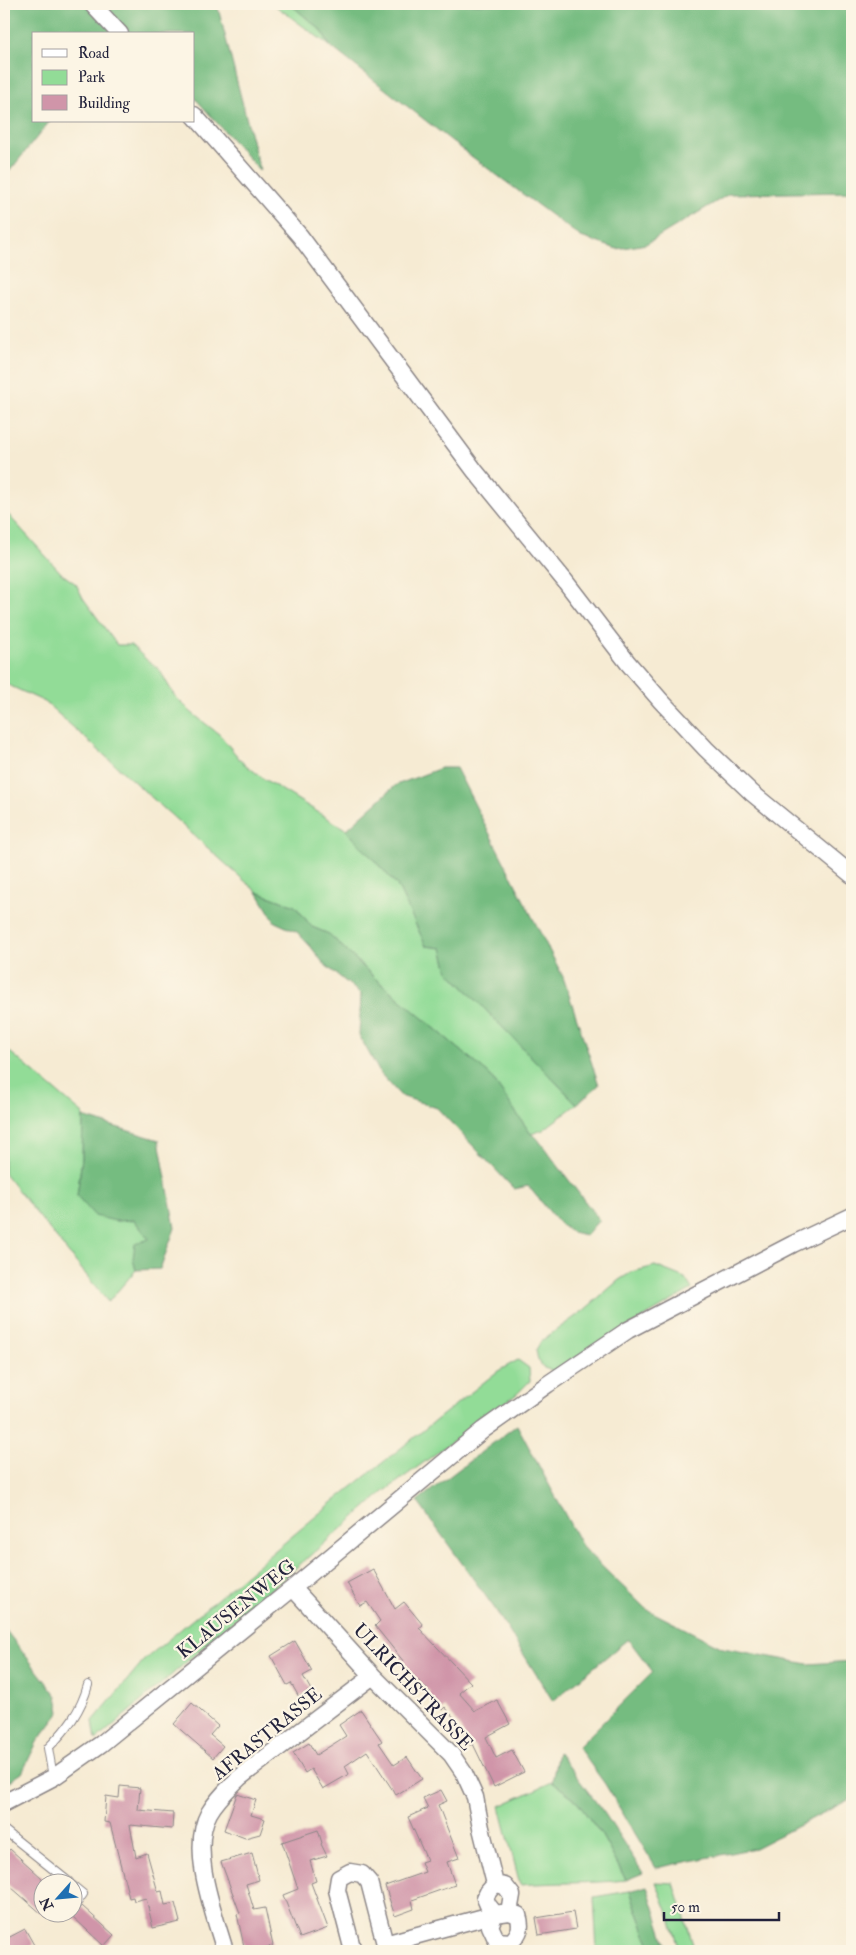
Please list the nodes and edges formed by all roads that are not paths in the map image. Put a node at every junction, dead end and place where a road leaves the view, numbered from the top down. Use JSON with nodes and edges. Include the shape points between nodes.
{"nodes":[{"id":1,"x":92,"y":4,"type":"edge"},
{"id":2,"x":118,"y":32,"type":"edge"},
{"id":3,"x":195,"y":116,"type":"edge"},
{"id":4,"x":852,"y":875,"type":"edge"},
{"id":5,"x":852,"y":1216,"type":"edge"},
{"id":6,"x":294,"y":1588,"type":"junction"},
{"id":7,"x":373,"y":1676,"type":"junction"},
{"id":8,"x":88,"y":1685,"type":"dead end"},
{"id":9,"x":54,"y":1777,"type":"junction"},
{"id":10,"x":4,"y":1803,"type":"edge"},
{"id":11,"x":4,"y":1830,"type":"edge"},
{"id":12,"x":56,"y":1872,"type":"edge"},
{"id":13,"x":495,"y":1884,"type":"junction"},
{"id":14,"x":502,"y":1913,"type":"junction"},
{"id":15,"x":512,"y":1947,"type":"edge"},
{"id":16,"x":386,"y":1948,"type":"edge"},
{"id":17,"x":225,"y":1951,"type":"edge"},
{"id":18,"x":353,"y":1951,"type":"edge"}],
"edges":[{"from":1,"to":2,"type":"street"},
{"from":3,"to":4,"type":"street","via":[[300,236],[475,471],[660,701],[752,793]]},
{"from":5,"to":6,"type":"street","name":"KLAUSENWEG","via":[[628,1330],[483,1430]]},
{"from":6,"to":7,"type":"street","name":"ULRICHSTRASSE"},
{"from":6,"to":9,"type":"street","name":"KLAUSENWEG","via":[[148,1708]]},
{"from":7,"to":13,"type":"street","name":"ULRICHSTRASSE","via":[[451,1754],[464,1773],[475,1797]]},
{"from":7,"to":17,"type":"street","name":"AFRASTRASSE","via":[[239,1778],[209,1814],[201,1834],[201,1862]]},
{"from":8,"to":9,"type":"lane","via":[[84,1703],[65,1731],[48,1748]]},
{"from":9,"to":10,"type":"street","name":"KLAUSENWEG"},
{"from":11,"to":12,"type":"lane"},
{"from":13,"to":14,"type":"street","via":[[485,1898],[488,1905]]},
{"from":13,"to":14,"type":"street","via":[[505,1886],[512,1895]]},
{"from":14,"to":15,"type":"street","via":[[518,1916],[521,1925]]},
{"from":14,"to":15,"type":"street","via":[[490,1926],[498,1941]]},
{"from":14,"to":16,"type":"street"},
{"from":16,"to":18,"type":"street","via":[[369,1882],[362,1874],[350,1872],[339,1878],[337,1890]]}]}
